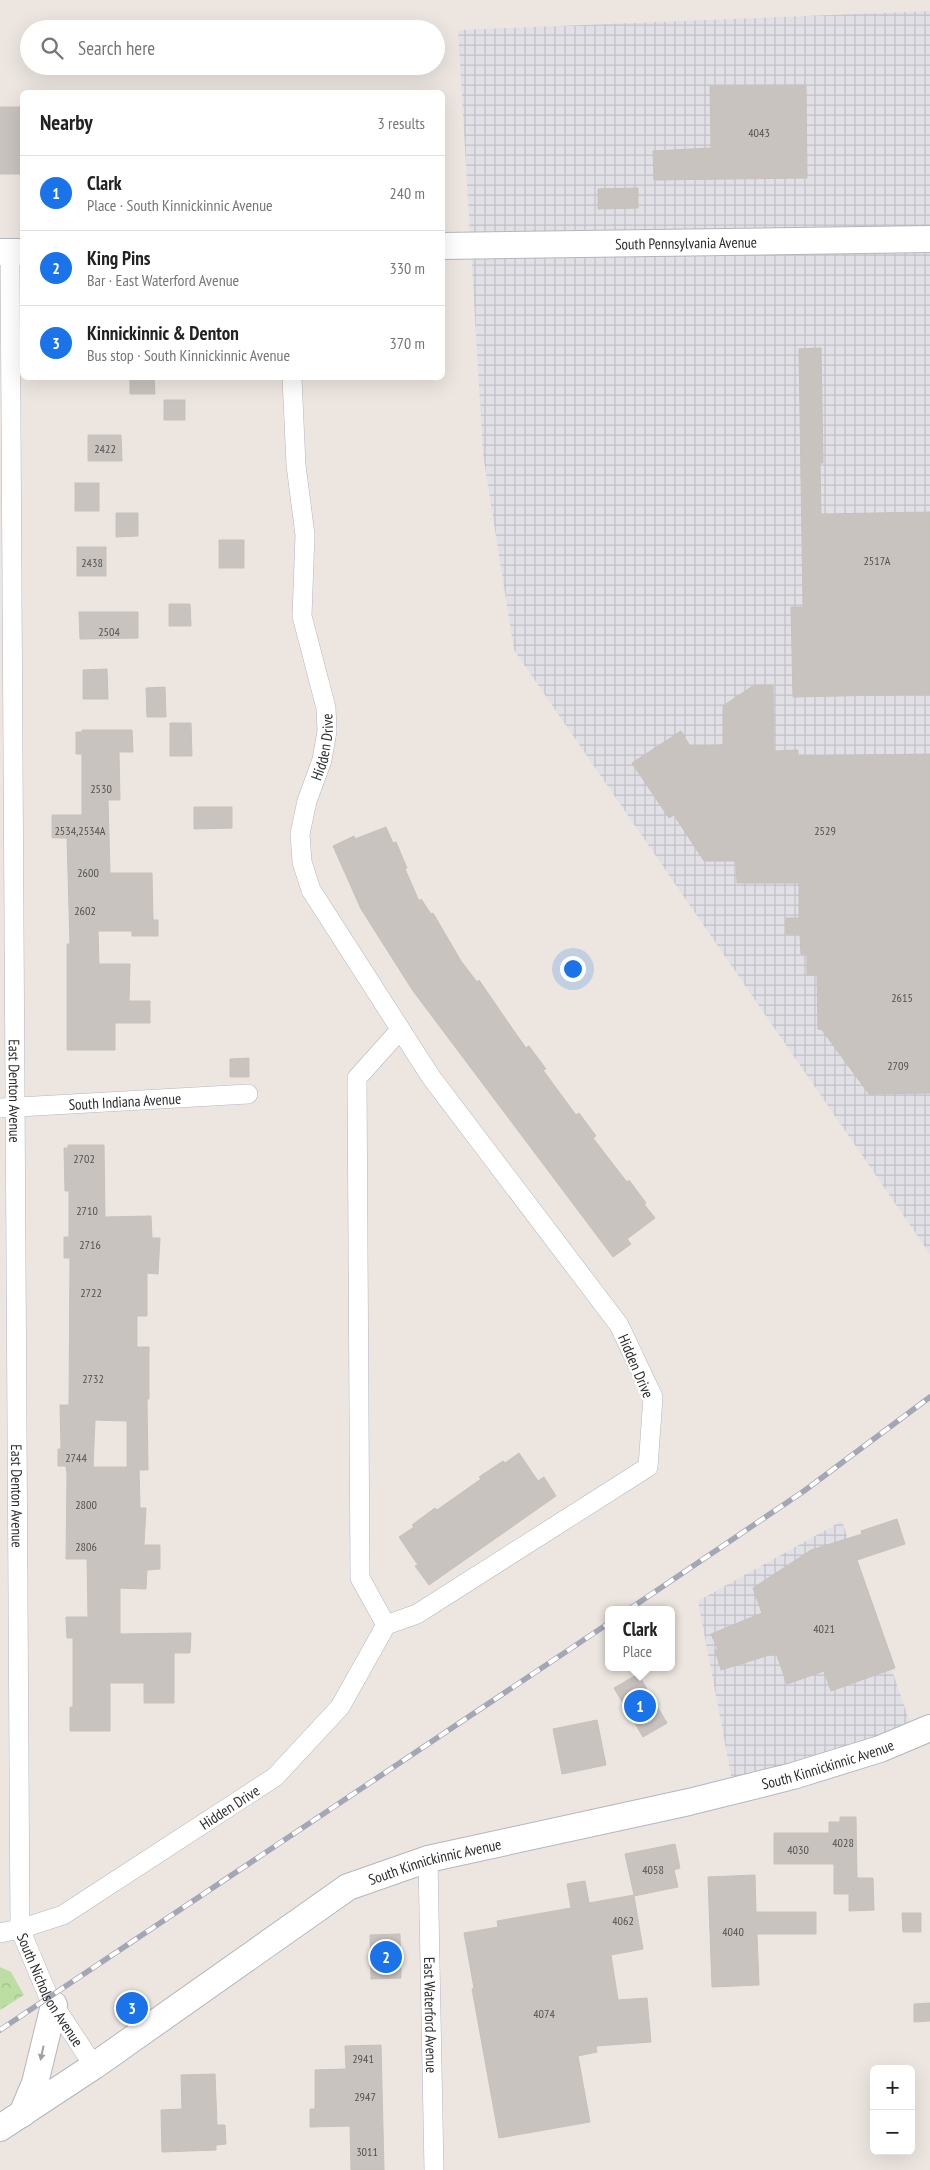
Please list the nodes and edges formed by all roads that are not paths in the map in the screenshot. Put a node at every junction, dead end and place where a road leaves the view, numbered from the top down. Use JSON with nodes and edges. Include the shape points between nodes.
{"nodes":[{"id":1,"x":930,"y":239,"type":"edge"},
{"id":2,"x":445,"y":246,"type":"edge"},
{"id":3,"x":11,"y":252,"type":"edge"},
{"id":4,"x":292,"y":380,"type":"edge"},
{"id":5,"x":400,"y":1030,"type":"junction"},
{"id":6,"x":248,"y":1094,"type":"dead end"},
{"id":7,"x":8,"y":1108,"type":"edge"},
{"id":8,"x":386,"y":1626,"type":"junction"},
{"id":9,"x":930,"y":1728,"type":"edge"},
{"id":10,"x":428,"y":1859,"type":"junction"},
{"id":11,"x":20,"y":1929,"type":"junction"},
{"id":12,"x":0,"y":1933,"type":"edge"},
{"id":13,"x":54,"y":2005,"type":"junction"},
{"id":14,"x":94,"y":2066,"type":"junction"},
{"id":15,"x":22,"y":2114,"type":"junction"},
{"id":16,"x":0,"y":2128,"type":"edge"},
{"id":17,"x":434,"y":2170,"type":"edge"}],
"edges":[{"from":1,"to":2,"type":"street","name":"South Pennsylvania Avenue"},
{"from":3,"to":7,"type":"street","name":"East Denton Avenue"},
{"from":4,"to":5,"type":"street","name":"Hidden Drive","via":[[296,465],[305,535],[302,616],[326,708],[327,731],[322,760],[307,801],[300,834],[302,862],[312,890]]},
{"from":5,"to":8,"type":"street","via":[[357,1078],[360,1578]]},
{"from":5,"to":8,"type":"street","name":"Hidden Drive","via":[[431,1077],[619,1325],[653,1397],[648,1467],[417,1614]]},
{"from":6,"to":7,"type":"street","name":"South Indiana Avenue"},
{"from":7,"to":11,"type":"street","name":"East Denton Avenue"},
{"from":8,"to":11,"type":"street","name":"Hidden Drive","via":[[340,1706],[275,1777],[63,1914]]},
{"from":9,"to":10,"type":"street","name":"South Kinnickinnic Avenue","via":[[880,1749],[794,1776]]},
{"from":10,"to":14,"type":"street","name":"South Kinnickinnic Avenue","via":[[348,1888]]},
{"from":10,"to":17,"type":"street","name":"East Waterford Avenue"},
{"from":11,"to":12,"type":"street","name":"South Nicholson Avenue"},
{"from":11,"to":13,"type":"street","name":"South Nicholson Avenue"},
{"from":13,"to":14,"type":"street","name":"South Nicholson Avenue"},
{"from":13,"to":15,"type":"street","one_way":true,"via":[[35,2083]]},
{"from":14,"to":15,"type":"street","name":"South Kinnickinnic Avenue"},
{"from":15,"to":16,"type":"street","name":"South Kinnickinnic Avenue"}]}
